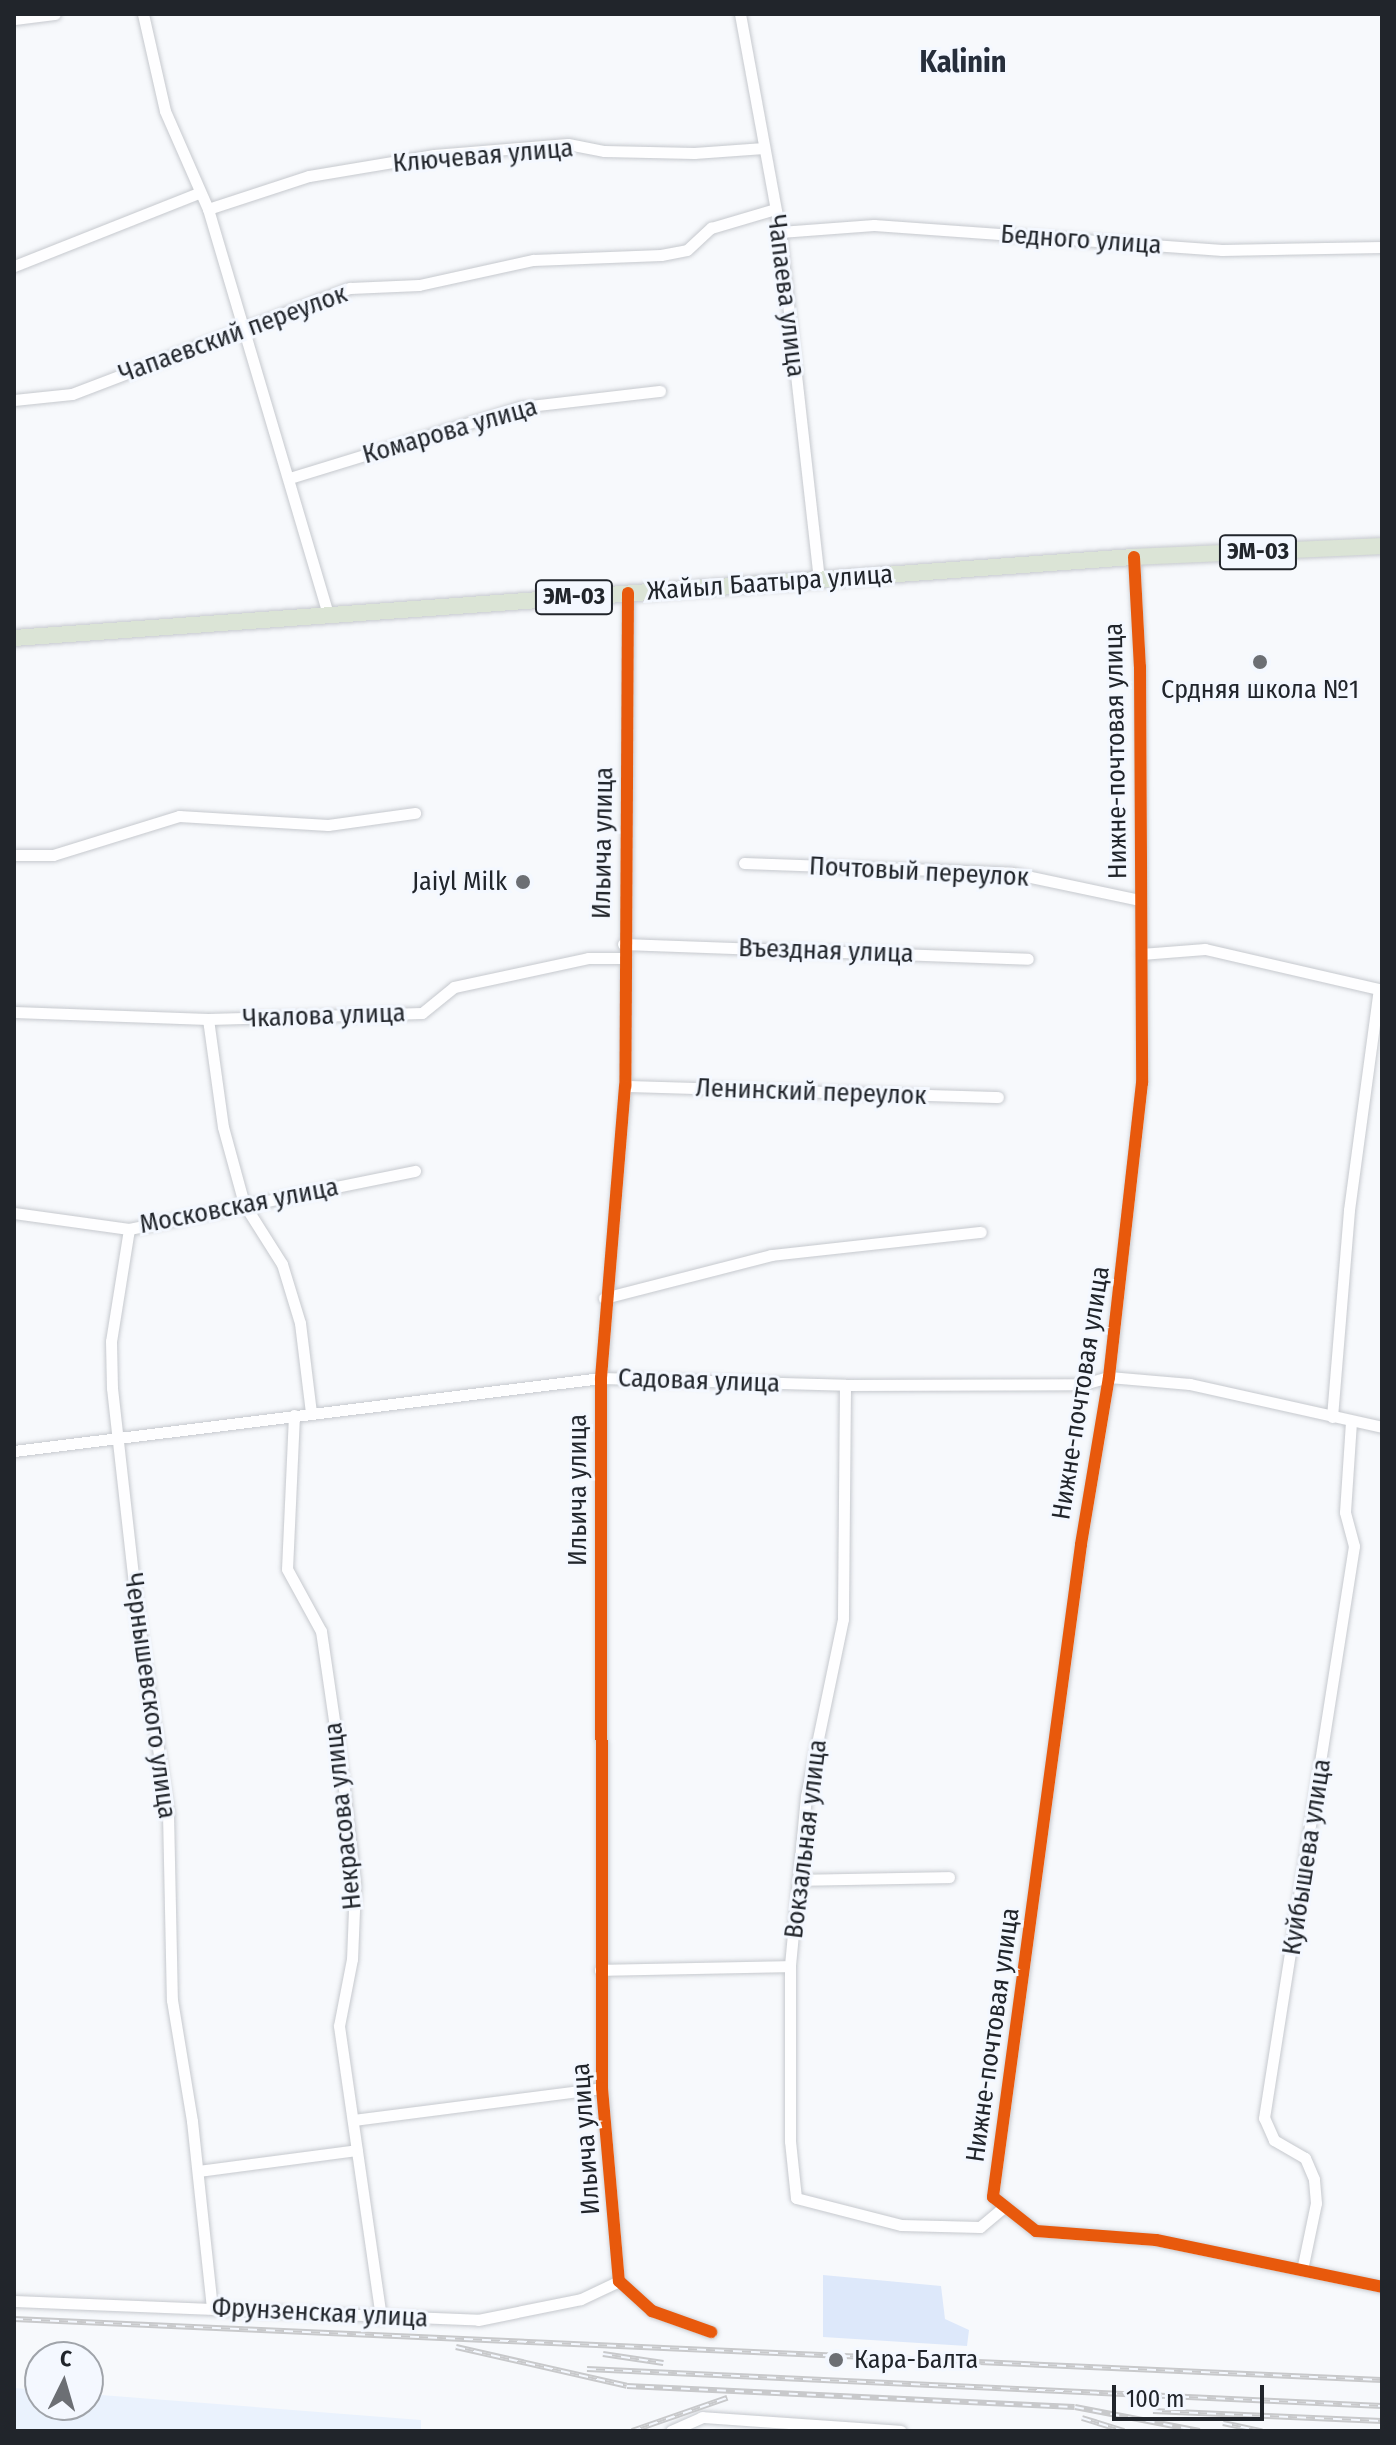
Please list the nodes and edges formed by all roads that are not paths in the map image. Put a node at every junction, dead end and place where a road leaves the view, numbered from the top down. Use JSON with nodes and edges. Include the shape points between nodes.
{"nodes":[{"id":1,"x":55,"y":14,"type":"edge"},
{"id":2,"x":143,"y":14,"type":"edge"},
{"id":3,"x":740,"y":14,"type":"edge"},
{"id":4,"x":38,"y":16,"type":"edge"},
{"id":5,"x":14,"y":19,"type":"edge"},
{"id":6,"x":764,"y":148,"type":"junction"},
{"id":7,"x":198,"y":193,"type":"junction"},
{"id":8,"x":208,"y":209,"type":"junction"},
{"id":9,"x":775,"y":209,"type":"junction"},
{"id":10,"x":780,"y":232,"type":"junction"},
{"id":11,"x":1382,"y":247,"type":"edge"},
{"id":12,"x":14,"y":266,"type":"edge"},
{"id":13,"x":246,"y":329,"type":"junction"},
{"id":14,"x":660,"y":391,"type":"dead end"},
{"id":15,"x":14,"y":400,"type":"edge"},
{"id":16,"x":290,"y":478,"type":"junction"},
{"id":17,"x":1382,"y":546,"type":"edge"},
{"id":18,"x":1134,"y":557,"type":"junction"},
{"id":19,"x":819,"y":580,"type":"junction"},
{"id":20,"x":628,"y":593,"type":"junction"},
{"id":21,"x":328,"y":615,"type":"junction"},
{"id":22,"x":14,"y":638,"type":"edge"},
{"id":23,"x":415,"y":813,"type":"dead end"},
{"id":24,"x":14,"y":855,"type":"edge"},
{"id":25,"x":744,"y":863,"type":"dead end"},
{"id":26,"x":1140,"y":900,"type":"junction"},
{"id":27,"x":623,"y":944,"type":"junction"},
{"id":28,"x":1141,"y":954,"type":"junction"},
{"id":29,"x":622,"y":958,"type":"junction"},
{"id":30,"x":1028,"y":959,"type":"dead end"},
{"id":31,"x":1380,"y":990,"type":"edge"},
{"id":32,"x":14,"y":1012,"type":"edge"},
{"id":33,"x":208,"y":1019,"type":"junction"},
{"id":34,"x":625,"y":1086,"type":"junction"},
{"id":35,"x":998,"y":1097,"type":"dead end"},
{"id":36,"x":415,"y":1171,"type":"dead end"},
{"id":37,"x":244,"y":1204,"type":"junction"},
{"id":38,"x":14,"y":1213,"type":"edge"},
{"id":39,"x":129,"y":1229,"type":"junction"},
{"id":40,"x":981,"y":1232,"type":"dead end"},
{"id":41,"x":604,"y":1298,"type":"junction"},
{"id":42,"x":1109,"y":1377,"type":"junction"},
{"id":43,"x":601,"y":1378,"type":"junction"},
{"id":44,"x":845,"y":1385,"type":"junction"},
{"id":45,"x":311,"y":1413,"type":"junction"},
{"id":46,"x":294,"y":1415,"type":"junction"},
{"id":47,"x":1332,"y":1417,"type":"junction"},
{"id":48,"x":1351,"y":1422,"type":"junction"},
{"id":49,"x":1382,"y":1427,"type":"edge"},
{"id":50,"x":120,"y":1435,"type":"junction"},
{"id":51,"x":14,"y":1451,"type":"edge"},
{"id":52,"x":949,"y":1877,"type":"dead end"},
{"id":53,"x":798,"y":1880,"type":"junction"},
{"id":54,"x":790,"y":1966,"type":"junction"},
{"id":55,"x":600,"y":1970,"type":"junction"},
{"id":56,"x":602,"y":2088,"type":"junction"},
{"id":57,"x":353,"y":2120,"type":"junction"},
{"id":58,"x":357,"y":2150,"type":"junction"},
{"id":59,"x":198,"y":2171,"type":"junction"},
{"id":60,"x":1003,"y":2208,"type":"junction"},
{"id":61,"x":1302,"y":2270,"type":"junction"},
{"id":62,"x":619,"y":2281,"type":"junction"},
{"id":63,"x":1382,"y":2287,"type":"edge"},
{"id":64,"x":14,"y":2301,"type":"edge"},
{"id":65,"x":212,"y":2308,"type":"junction"},
{"id":66,"x":381,"y":2318,"type":"junction"},
{"id":67,"x":711,"y":2332,"type":"dead end"},
{"id":68,"x":733,"y":2425,"type":"edge"},
{"id":69,"x":671,"y":2431,"type":"edge"},
{"id":70,"x":901,"y":2431,"type":"edge"}],
"edges":[{"from":1,"to":4,"type":"street"},
{"from":2,"to":7,"type":"street","via":[[165,111]]},
{"from":3,"to":6,"type":"street","name":"Чапаева улица"},
{"from":4,"to":5,"type":"street"},
{"from":6,"to":8,"type":"street","name":"Ключевая улица","via":[[694,153],[604,151],[568,144],[434,155],[309,176]]},
{"from":6,"to":9,"type":"street","name":"Чапаева улица"},
{"from":7,"to":8,"type":"street"},
{"from":7,"to":12,"type":"street"},
{"from":8,"to":13,"type":"street"},
{"from":9,"to":10,"type":"street","name":"Чапаева улица"},
{"from":9,"to":13,"type":"street","name":"Чапаевский переулок","via":[[711,228],[687,250],[533,260],[419,285],[350,288]]},
{"from":10,"to":11,"type":"street","name":"Бедного улица","via":[[874,225],[1222,250]]},
{"from":10,"to":19,"type":"street","name":"Чапаева улица"},
{"from":13,"to":15,"type":"street","name":"Чапаевский переулок","via":[[72,394]]},
{"from":13,"to":16,"type":"street"},
{"from":14,"to":16,"type":"street","name":"Комарова улица","via":[[521,407]]},
{"from":16,"to":21,"type":"street"},
{"from":17,"to":18,"type":"highway","name":"Жайыл Баатыра улица","number":"ЭМ-03"},
{"from":18,"to":19,"type":"highway","name":"Жайыл Баатыра улица","number":"ЭМ-03"},
{"from":18,"to":26,"type":"street","name":"Нижне-почтовая улица"},
{"from":19,"to":20,"type":"highway","name":"Жайыл Баатыра улица","number":"ЭМ-03"},
{"from":20,"to":21,"type":"highway","name":"Жайыл Баатыра улица","number":"ЭМ-03"},
{"from":20,"to":27,"type":"street","name":"Ильича улица"},
{"from":21,"to":22,"type":"highway","name":"Жайыл Баатыра улица","number":"ЭМ-03"},
{"from":23,"to":24,"type":"street","via":[[305,825],[179,816],[53,855]]},
{"from":25,"to":26,"type":"street","name":"Почтовый переулок","via":[[1012,873]]},
{"from":26,"to":28,"type":"street","name":"Нижне-почтовая улица"},
{"from":27,"to":29,"type":"street","name":"Ильича улица"},
{"from":27,"to":30,"type":"street","name":"Въездная улица"},
{"from":28,"to":31,"type":"street","via":[[1205,949]]},
{"from":28,"to":42,"type":"street","name":"Нижне-почтовая улица","via":[[1142,1083]]},
{"from":29,"to":33,"type":"street","name":"Чкалова улица","via":[[588,958],[454,987],[422,1013]]},
{"from":29,"to":34,"type":"street","name":"Ильича улица"},
{"from":31,"to":47,"type":"street","via":[[1349,1210]]},
{"from":32,"to":33,"type":"street","name":"Чкалова улица"},
{"from":33,"to":37,"type":"street","via":[[223,1127]]},
{"from":34,"to":35,"type":"street","name":"Ленинский переулок"},
{"from":34,"to":41,"type":"street","name":"Ильича улица"},
{"from":36,"to":37,"type":"street","name":"Московская улица"},
{"from":37,"to":39,"type":"street","name":"Московская улица"},
{"from":37,"to":45,"type":"street","via":[[282,1264],[300,1323]]},
{"from":38,"to":39,"type":"street","name":"Московская улица"},
{"from":39,"to":50,"type":"street","name":"Чернышевского улица","via":[[111,1341]]},
{"from":40,"to":41,"type":"street","via":[[771,1255]]},
{"from":41,"to":43,"type":"street","name":"Ильича улица"},
{"from":42,"to":44,"type":"street","name":"Садовая улица","via":[[1084,1384]]},
{"from":42,"to":47,"type":"street","name":"Садовая улица","via":[[1190,1384]]},
{"from":42,"to":60,"type":"street","name":"Нижне-почтовая улица","via":[[1081,1545],[993,2197]]},
{"from":43,"to":44,"type":"street","name":"Садовая улица"},
{"from":43,"to":45,"type":"street","name":"Садовая улица"},
{"from":43,"to":55,"type":"street","name":"Ильича улица"},
{"from":44,"to":53,"type":"street","name":"Вокзальная улица","via":[[843,1619],[806,1796]]},
{"from":45,"to":46,"type":"street","name":"Садовая улица"},
{"from":46,"to":50,"type":"street","name":"Садовая улица"},
{"from":46,"to":57,"type":"street","name":"Некрасова улица","via":[[287,1569],[321,1631],[355,1885],[352,1959],[339,2026]]},
{"from":47,"to":48,"type":"street","name":"Садовая улица"},
{"from":48,"to":49,"type":"street","name":"Садовая улица"},
{"from":48,"to":61,"type":"street","name":"Куйбышева улица","via":[[1345,1512],[1354,1546],[1264,2118],[1274,2140],[1305,2158],[1314,2179],[1316,2203]]},
{"from":50,"to":51,"type":"street","name":"Садовая улица"},
{"from":50,"to":59,"type":"street","name":"Чернышевского улица","via":[[137,1611],[168,1813],[172,2000]]},
{"from":52,"to":53,"type":"street"},
{"from":53,"to":54,"type":"street","name":"Вокзальная улица"},
{"from":54,"to":55,"type":"street"},
{"from":54,"to":60,"type":"street","name":"Вокзальная улица","via":[[790,2141],[796,2198],[901,2225],[980,2227]]},
{"from":55,"to":56,"type":"street","name":"Ильича улица"},
{"from":56,"to":57,"type":"street"},
{"from":56,"to":62,"type":"street","name":"Ильича улица"},
{"from":57,"to":58,"type":"street","name":"Некрасова улица"},
{"from":58,"to":59,"type":"street"},
{"from":58,"to":66,"type":"street","name":"Некрасова улица"},
{"from":59,"to":65,"type":"street","name":"Чернышевского улица"},
{"from":60,"to":61,"type":"street","via":[[1036,2231],[1156,2240]]},
{"from":61,"to":63,"type":"street"},
{"from":62,"to":66,"type":"street","name":"Фрунзенская улица","via":[[581,2299],[478,2320]]},
{"from":62,"to":67,"type":"street","via":[[652,2311]]},
{"from":64,"to":65,"type":"street","name":"Фрунзенская улица"},
{"from":65,"to":66,"type":"street","name":"Фрунзенская улица"},
{"from":68,"to":69,"type":"street","via":[[702,2417]]},
{"from":68,"to":70,"type":"street"}]}
